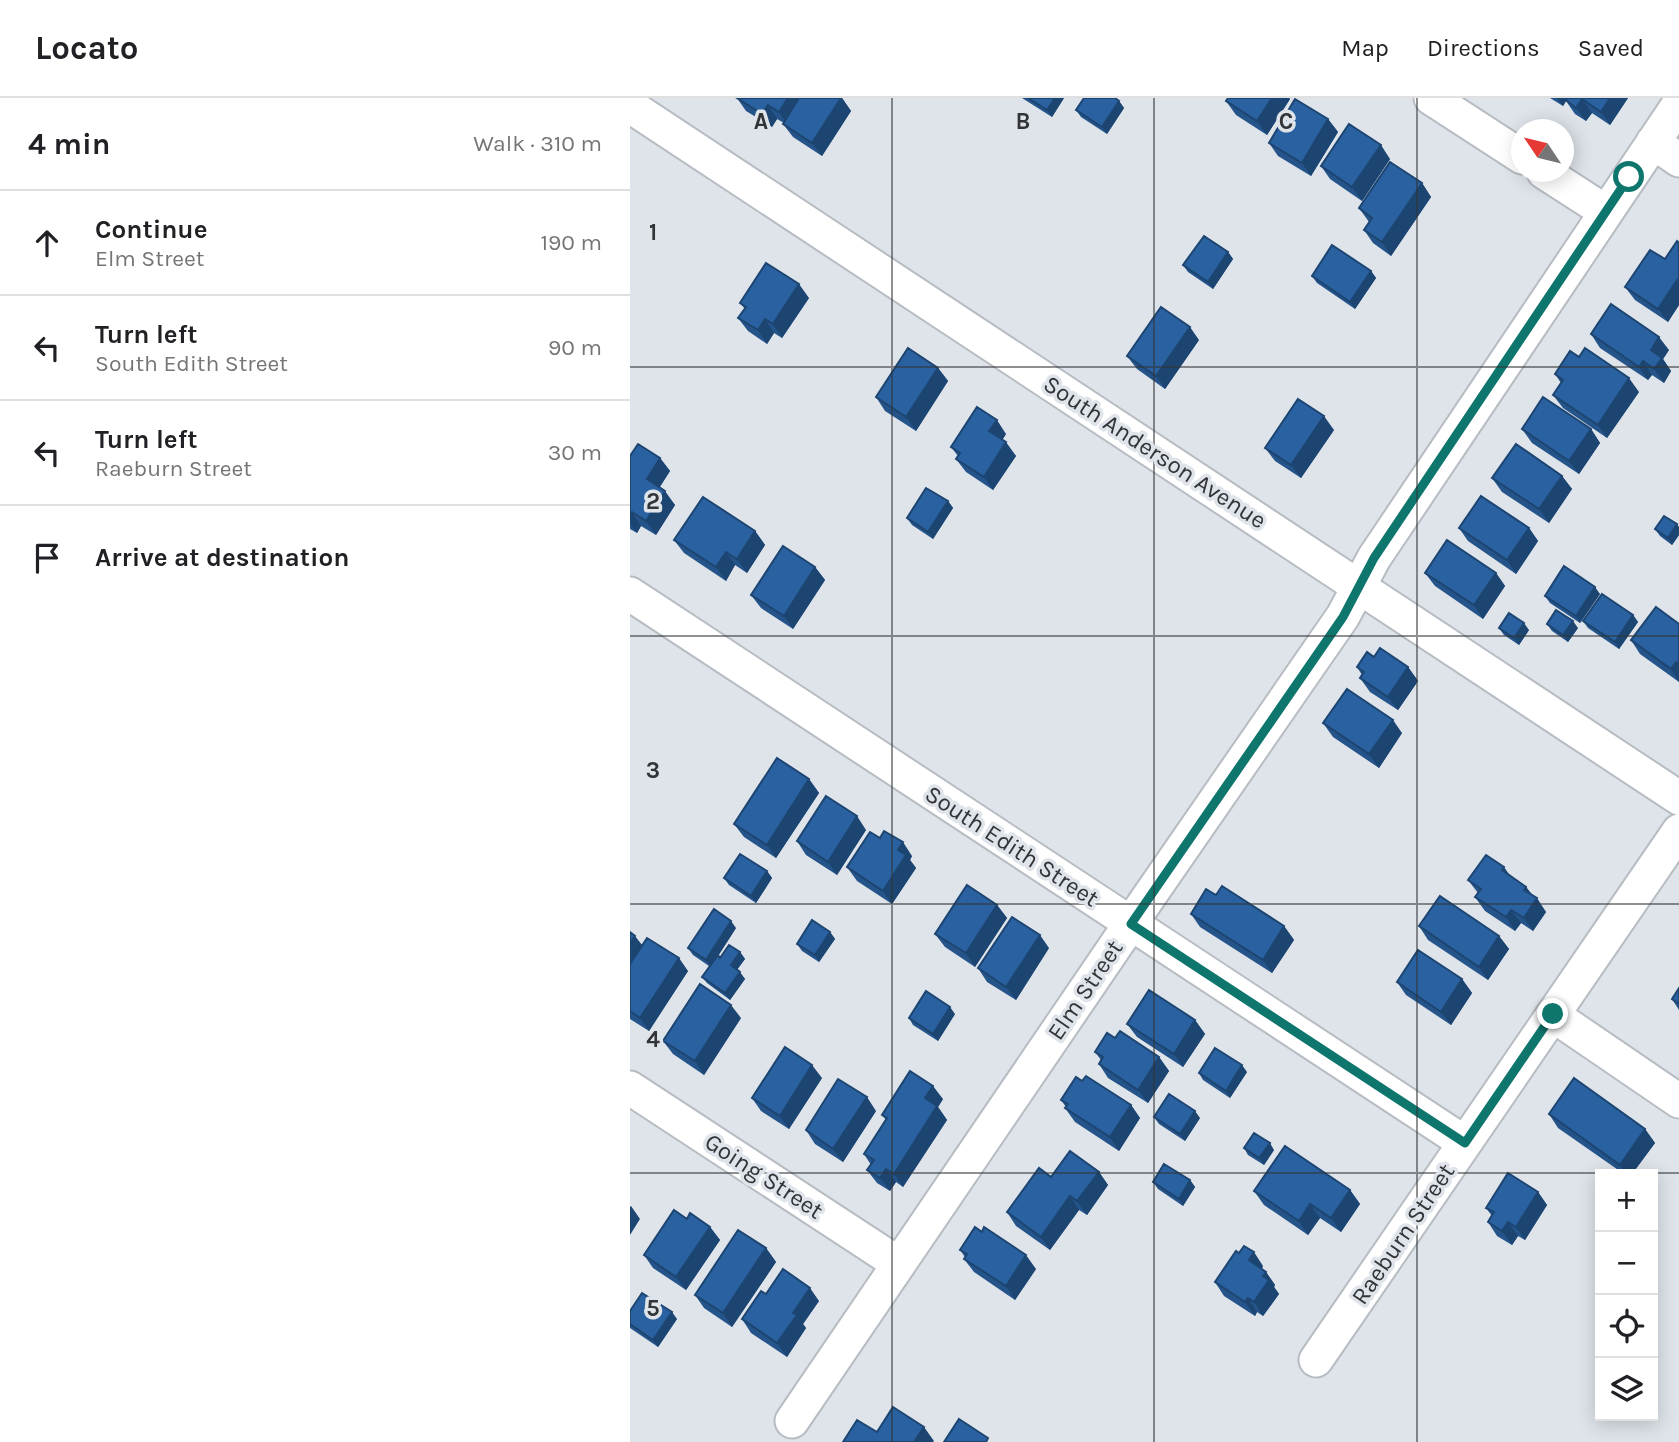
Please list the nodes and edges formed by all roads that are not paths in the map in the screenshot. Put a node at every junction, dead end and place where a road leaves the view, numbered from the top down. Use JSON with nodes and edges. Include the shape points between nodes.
{"nodes":[{"id":1,"x":1431,"y":98,"type":"edge"},
{"id":2,"x":1679,"y":104,"type":"edge"},
{"id":3,"x":630,"y":106,"type":"edge"},
{"id":4,"x":1511,"y":150,"type":"edge"},
{"id":5,"x":1666,"y":151,"type":"edge"},
{"id":6,"x":1560,"y":182,"type":"edge"},
{"id":7,"x":1606,"y":212,"type":"junction"},
{"id":8,"x":1359,"y":587,"type":"junction"},
{"id":9,"x":630,"y":594,"type":"edge"},
{"id":10,"x":1679,"y":798,"type":"edge"},
{"id":11,"x":1679,"y":831,"type":"edge"},
{"id":12,"x":1131,"y":924,"type":"junction"},
{"id":13,"x":1553,"y":1014,"type":"junction"},
{"id":14,"x":630,"y":1088,"type":"edge"},
{"id":15,"x":1679,"y":1101,"type":"edge"},
{"id":16,"x":1465,"y":1143,"type":"junction"},
{"id":17,"x":899,"y":1264,"type":"junction"},
{"id":18,"x":1316,"y":1360,"type":"dead end"},
{"id":19,"x":792,"y":1421,"type":"dead end"}],
"edges":[{"from":1,"to":4,"type":"street"},
{"from":2,"to":5,"type":"street","name":"Elm Street"},
{"from":3,"to":8,"type":"street","name":"South Anderson Avenue"},
{"from":5,"to":7,"type":"street","name":"Elm Street"},
{"from":6,"to":7,"type":"street"},
{"from":7,"to":8,"type":"street","name":"Elm Street"},
{"from":8,"to":10,"type":"street","name":"South Anderson Avenue"},
{"from":8,"to":12,"type":"street","name":"Elm Street","via":[[1343,617]]},
{"from":9,"to":12,"type":"street","name":"South Edith Street"},
{"from":11,"to":13,"type":"street","name":"Raeburn Street"},
{"from":12,"to":16,"type":"street","name":"South Edith Street"},
{"from":12,"to":17,"type":"street","name":"Elm Street"},
{"from":13,"to":15,"type":"street"},
{"from":13,"to":16,"type":"street","name":"Raeburn Street"},
{"from":14,"to":17,"type":"street","name":"Going Street"},
{"from":16,"to":18,"type":"street","name":"Raeburn Street"},
{"from":17,"to":19,"type":"street","name":"Elm Street"}]}
